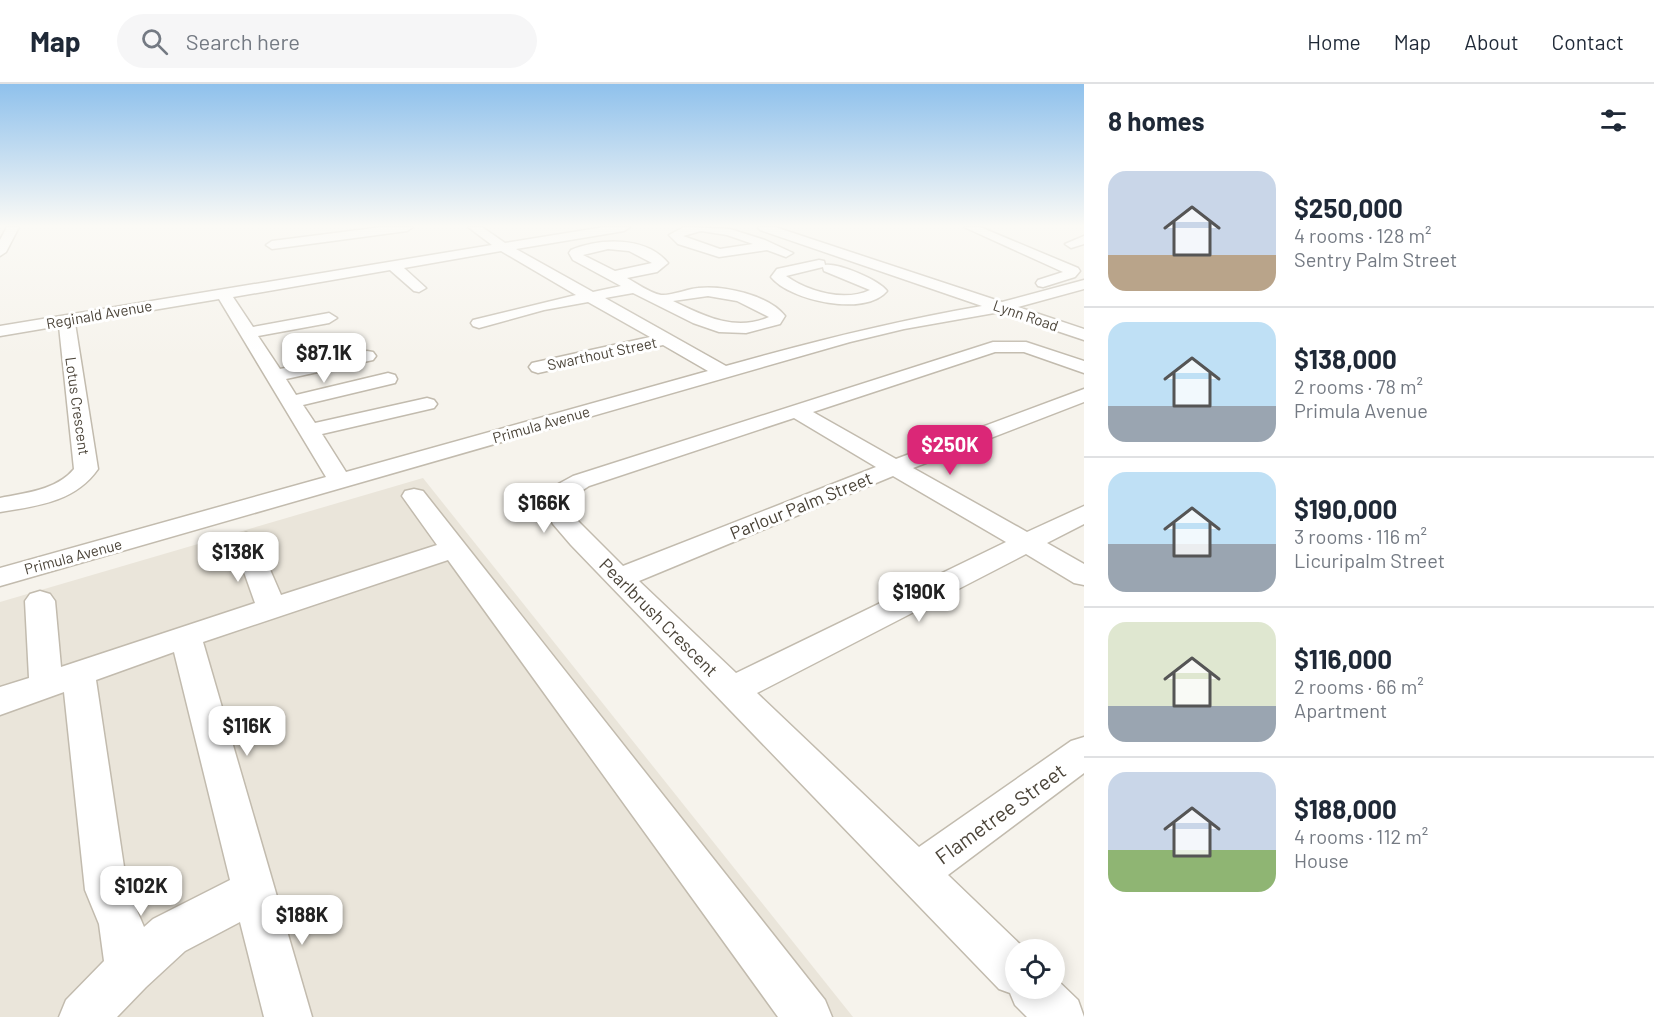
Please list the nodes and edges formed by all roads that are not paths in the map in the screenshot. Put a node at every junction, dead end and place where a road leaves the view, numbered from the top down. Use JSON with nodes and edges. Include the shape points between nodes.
{"nodes":[{"id":1,"x":359,"y":271,"type":"edge"},
{"id":2,"x":399,"y":271,"type":"edge"},
{"id":3,"x":545,"y":271,"type":"edge"},
{"id":4,"x":603,"y":271,"type":"edge"},
{"id":5,"x":640,"y":271,"type":"edge"},
{"id":6,"x":789,"y":271,"type":"edge"},
{"id":7,"x":836,"y":271,"type":"edge"},
{"id":8,"x":904,"y":271,"type":"edge"},
{"id":9,"x":1072,"y":271,"type":"edge"},
{"id":10,"x":613,"y":276,"type":"junction"},
{"id":11,"x":1084,"y":284,"type":"edge"},
{"id":12,"x":420,"y":288,"type":"dead end"},
{"id":13,"x":635,"y":288,"type":"junction"},
{"id":14,"x":223,"y":293,"type":"junction"},
{"id":15,"x":591,"y":296,"type":"junction"},
{"id":16,"x":659,"y":300,"type":"junction"},
{"id":17,"x":1005,"y":300,"type":"junction"},
{"id":18,"x":464,"y":312,"type":"dead end"},
{"id":19,"x":329,"y":318,"type":"dead end"},
{"id":20,"x":66,"y":320,"type":"junction"},
{"id":21,"x":0,"y":331,"type":"edge"},
{"id":22,"x":248,"y":333,"type":"junction"},
{"id":23,"x":1084,"y":335,"type":"edge"},
{"id":24,"x":666,"y":339,"type":"junction"},
{"id":25,"x":367,"y":356,"type":"dead end"},
{"id":26,"x":1084,"y":367,"type":"edge"},
{"id":27,"x":723,"y":372,"type":"junction"},
{"id":28,"x":274,"y":376,"type":"junction"},
{"id":29,"x":388,"y":379,"type":"dead end"},
{"id":30,"x":555,"y":380,"type":"dead end"},
{"id":31,"x":1084,"y":395,"type":"edge"},
{"id":32,"x":291,"y":402,"type":"junction"},
{"id":33,"x":427,"y":404,"type":"dead end"},
{"id":34,"x":796,"y":411,"type":"junction"},
{"id":35,"x":309,"y":431,"type":"junction"},
{"id":36,"x":893,"y":468,"type":"junction"},
{"id":37,"x":340,"y":481,"type":"junction"},
{"id":38,"x":414,"y":496,"type":"dead end"},
{"id":39,"x":0,"y":506,"type":"edge"},
{"id":40,"x":1084,"y":513,"type":"edge"},
{"id":41,"x":246,"y":541,"type":"dead end"},
{"id":42,"x":1027,"y":543,"type":"junction"},
{"id":43,"x":454,"y":549,"type":"junction"},
{"id":44,"x":0,"y":576,"type":"edge"},
{"id":45,"x":1084,"y":576,"type":"edge"},
{"id":46,"x":619,"y":578,"type":"junction"},
{"id":47,"x":40,"y":601,"type":"dead end"},
{"id":48,"x":272,"y":608,"type":"junction"},
{"id":49,"x":186,"y":636,"type":"junction"},
{"id":50,"x":63,"y":680,"type":"junction"},
{"id":51,"x":733,"y":690,"type":"junction"},
{"id":52,"x":0,"y":701,"type":"edge"},
{"id":53,"x":1084,"y":752,"type":"edge"},
{"id":54,"x":916,"y":874,"type":"junction"},
{"id":55,"x":254,"y":891,"type":"junction"},
{"id":56,"x":1005,"y":961,"type":"edge"},
{"id":57,"x":129,"y":970,"type":"junction"},
{"id":58,"x":1043,"y":999,"type":"edge"},
{"id":59,"x":83,"y":1017,"type":"edge"},
{"id":60,"x":288,"y":1017,"type":"edge"},
{"id":61,"x":808,"y":1017,"type":"edge"},
{"id":62,"x":1061,"y":1017,"type":"edge"}],
"edges":[{"from":1,"to":14,"type":"street","name":"Reginald Avenue"},
{"from":2,"to":12,"type":"street"},
{"from":3,"to":15,"type":"street","name":"Swarthout Street"},
{"from":4,"to":10,"type":"street"},
{"from":5,"to":10,"type":"street"},
{"from":6,"to":7,"type":"street","via":[[778,277],[830,299],[852,300],[880,291]]},
{"from":8,"to":17,"type":"street","name":"Lynn Road"},
{"from":9,"to":17,"type":"street"},
{"from":10,"to":13,"type":"street"},
{"from":11,"to":17,"type":"street","name":"Primula Avenue"},
{"from":13,"to":15,"type":"street"},
{"from":13,"to":16,"type":"street"},
{"from":14,"to":20,"type":"street","name":"Reginald Avenue"},
{"from":14,"to":22,"type":"street"},
{"from":15,"to":18,"type":"street","via":[[535,307],[485,328]]},
{"from":15,"to":24,"type":"street","name":"Swarthout Street"},
{"from":16,"to":16,"type":"street","via":[[699,320],[727,328],[758,326],[774,321],[777,316],[747,298],[723,291],[704,290]]},
{"from":17,"to":23,"type":"street","name":"Lynn Road"},
{"from":17,"to":27,"type":"street","name":"Primula Avenue","via":[[871,331]]},
{"from":19,"to":22,"type":"street"},
{"from":20,"to":21,"type":"street","name":"Reginald Avenue"},
{"from":20,"to":39,"type":"street","name":"Lotus Crescent","via":[[86,469],[68,486]]},
{"from":22,"to":28,"type":"street"},
{"from":24,"to":27,"type":"street","name":"Swarthout Street"},
{"from":24,"to":30,"type":"street","name":"Swarthout Street","via":[[530,361]]},
{"from":25,"to":28,"type":"street"},
{"from":26,"to":34,"type":"street","name":"Pearlbrush Crescent","via":[[1026,347],[1002,345]]},
{"from":27,"to":37,"type":"street","name":"Primula Avenue"},
{"from":28,"to":32,"type":"street"},
{"from":29,"to":32,"type":"street"},
{"from":31,"to":36,"type":"street","name":"Parlour Palm Street"},
{"from":32,"to":35,"type":"street"},
{"from":33,"to":35,"type":"street"},
{"from":34,"to":36,"type":"street"},
{"from":34,"to":46,"type":"street","name":"Pearlbrush Crescent","via":[[580,481],[560,493],[554,501],[566,524]]},
{"from":35,"to":37,"type":"street"},
{"from":36,"to":42,"type":"street"},
{"from":36,"to":46,"type":"street","name":"Parlour Palm Street"},
{"from":37,"to":44,"type":"street","name":"Primula Avenue"},
{"from":38,"to":43,"type":"street"},
{"from":40,"to":42,"type":"street"},
{"from":41,"to":48,"type":"street"},
{"from":42,"to":45,"type":"street"},
{"from":42,"to":51,"type":"street"},
{"from":43,"to":48,"type":"street"},
{"from":43,"to":61,"type":"street"},
{"from":46,"to":51,"type":"street","name":"Pearlbrush Crescent"},
{"from":47,"to":50,"type":"street"},
{"from":48,"to":49,"type":"street"},
{"from":49,"to":50,"type":"street"},
{"from":49,"to":55,"type":"street"},
{"from":50,"to":52,"type":"street"},
{"from":50,"to":57,"type":"street","via":[[106,890],[121,923]]},
{"from":51,"to":54,"type":"street","name":"Pearlbrush Crescent"},
{"from":53,"to":54,"type":"street","name":"Flametree Street"},
{"from":54,"to":56,"type":"street","name":"Pearlbrush Crescent"},
{"from":55,"to":57,"type":"street","via":[[169,935]]},
{"from":55,"to":60,"type":"street"},
{"from":57,"to":59,"type":"street"},
{"from":58,"to":62,"type":"street"}]}
